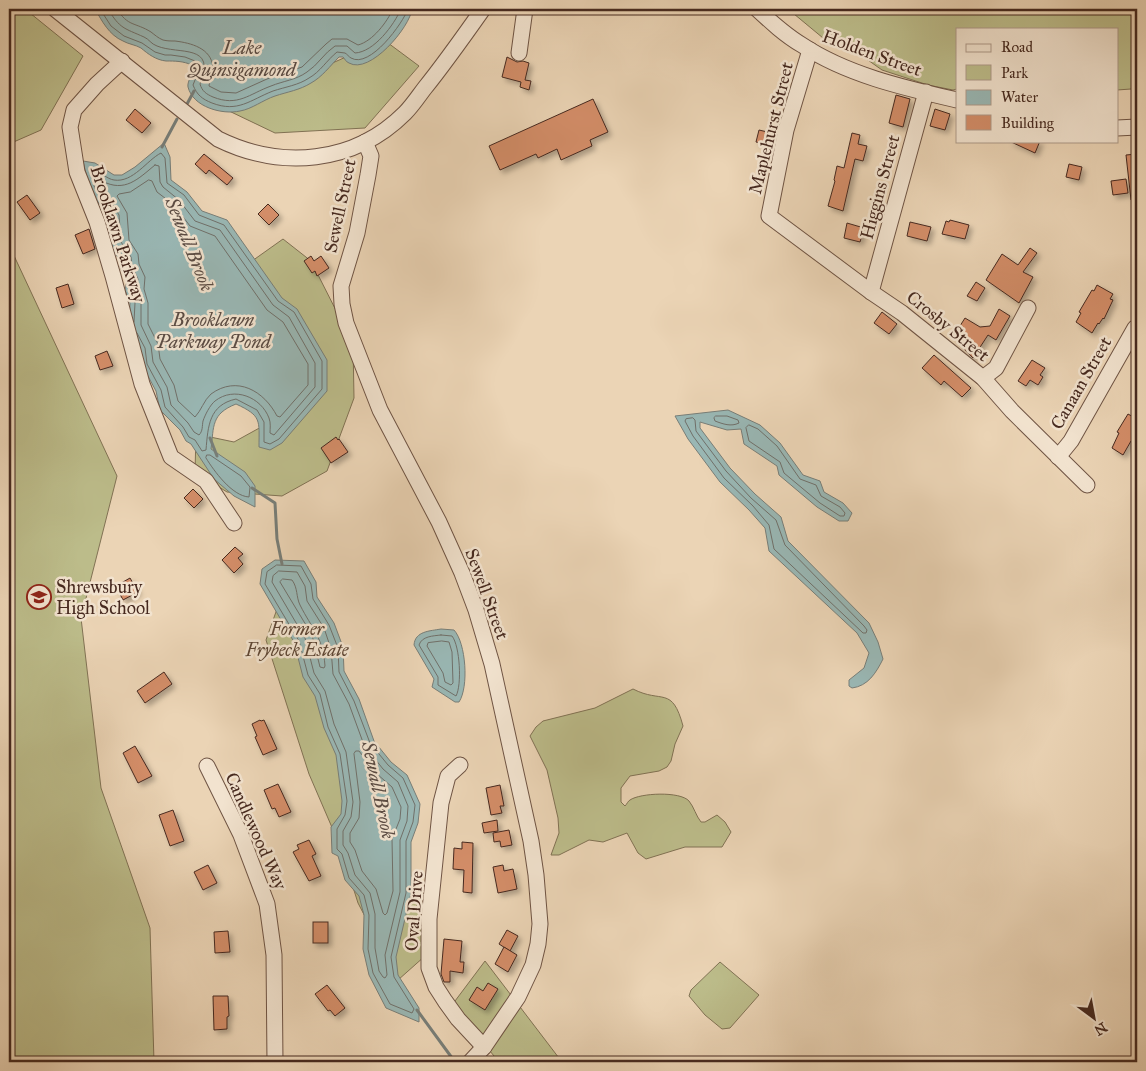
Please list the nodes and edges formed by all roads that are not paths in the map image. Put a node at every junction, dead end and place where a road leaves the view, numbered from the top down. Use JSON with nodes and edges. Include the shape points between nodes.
{"nodes":[{"id":1,"x":55,"y":9,"type":"edge"},
{"id":2,"x":483,"y":9,"type":"edge"},
{"id":3,"x":525,"y":9,"type":"edge"},
{"id":4,"x":757,"y":9,"type":"edge"},
{"id":5,"x":810,"y":50,"type":"junction"},
{"id":6,"x":519,"y":53,"type":"dead end"},
{"id":7,"x":122,"y":61,"type":"junction"},
{"id":8,"x":926,"y":92,"type":"junction"},
{"id":9,"x":956,"y":100,"type":"edge"},
{"id":10,"x":1137,"y":127,"type":"edge"},
{"id":11,"x":1118,"y":128,"type":"edge"},
{"id":12,"x":365,"y":142,"type":"junction"},
{"id":13,"x":769,"y":216,"type":"joint"},
{"id":14,"x":871,"y":292,"type":"junction"},
{"id":15,"x":1028,"y":308,"type":"dead end"},
{"id":16,"x":1135,"y":328,"type":"dead end"},
{"id":17,"x":983,"y":378,"type":"junction"},
{"id":18,"x":1058,"y":457,"type":"junction"},
{"id":19,"x":1088,"y":485,"type":"dead end"},
{"id":20,"x":234,"y":523,"type":"dead end"},
{"id":21,"x":460,"y":765,"type":"dead end"},
{"id":22,"x":207,"y":766,"type":"dead end"},
{"id":23,"x":484,"y":1048,"type":"junction"},
{"id":24,"x":275,"y":1062,"type":"edge"},
{"id":25,"x":470,"y":1062,"type":"edge"}],
"edges":[{"from":1,"to":7,"type":"street"},
{"from":2,"to":12,"type":"street","via":[[405,113]]},
{"from":3,"to":6,"type":"street"},
{"from":4,"to":5,"type":"street","name":"Holden Street"},
{"from":5,"to":8,"type":"street","name":"Holden Street","via":[[859,72]]},
{"from":5,"to":13,"type":"street","name":"Maplehurst Street","via":[[786,130]]},
{"from":7,"to":12,"type":"street","via":[[218,139],[230,145],[280,158],[294,158],[333,154]]},
{"from":7,"to":20,"type":"street","name":"Brooklawn Parkway","via":[[74,110],[70,127],[77,172],[113,276],[142,384],[171,457],[206,481]]},
{"from":8,"to":9,"type":"street","name":"Holden Street"},
{"from":8,"to":14,"type":"street","name":"Higgins Street"},
{"from":10,"to":11,"type":"street"},
{"from":12,"to":23,"type":"street","name":"Sewell Street","via":[[371,156],[368,175],[357,233],[341,286],[346,324],[380,410],[439,522],[476,610],[492,664],[536,875],[540,924],[533,965],[518,997]]},
{"from":13,"to":14,"type":"street","name":"Crosby Street"},
{"from":14,"to":17,"type":"street","name":"Crosby Street"},
{"from":15,"to":17,"type":"street","via":[[996,368]]},
{"from":16,"to":18,"type":"street","name":"Canaan Street","via":[[1075,435]]},
{"from":17,"to":18,"type":"street","name":"Crosby Street"},
{"from":18,"to":19,"type":"street","name":"Crosby Street"},
{"from":21,"to":23,"type":"street","name":"Oval Drive","via":[[448,776],[441,804],[429,919],[429,968],[436,988]]},
{"from":22,"to":24,"type":"street","name":"Candlewood Way","via":[[241,835],[268,904],[274,955]]},
{"from":23,"to":25,"type":"street","name":"Sewell Street"}]}
